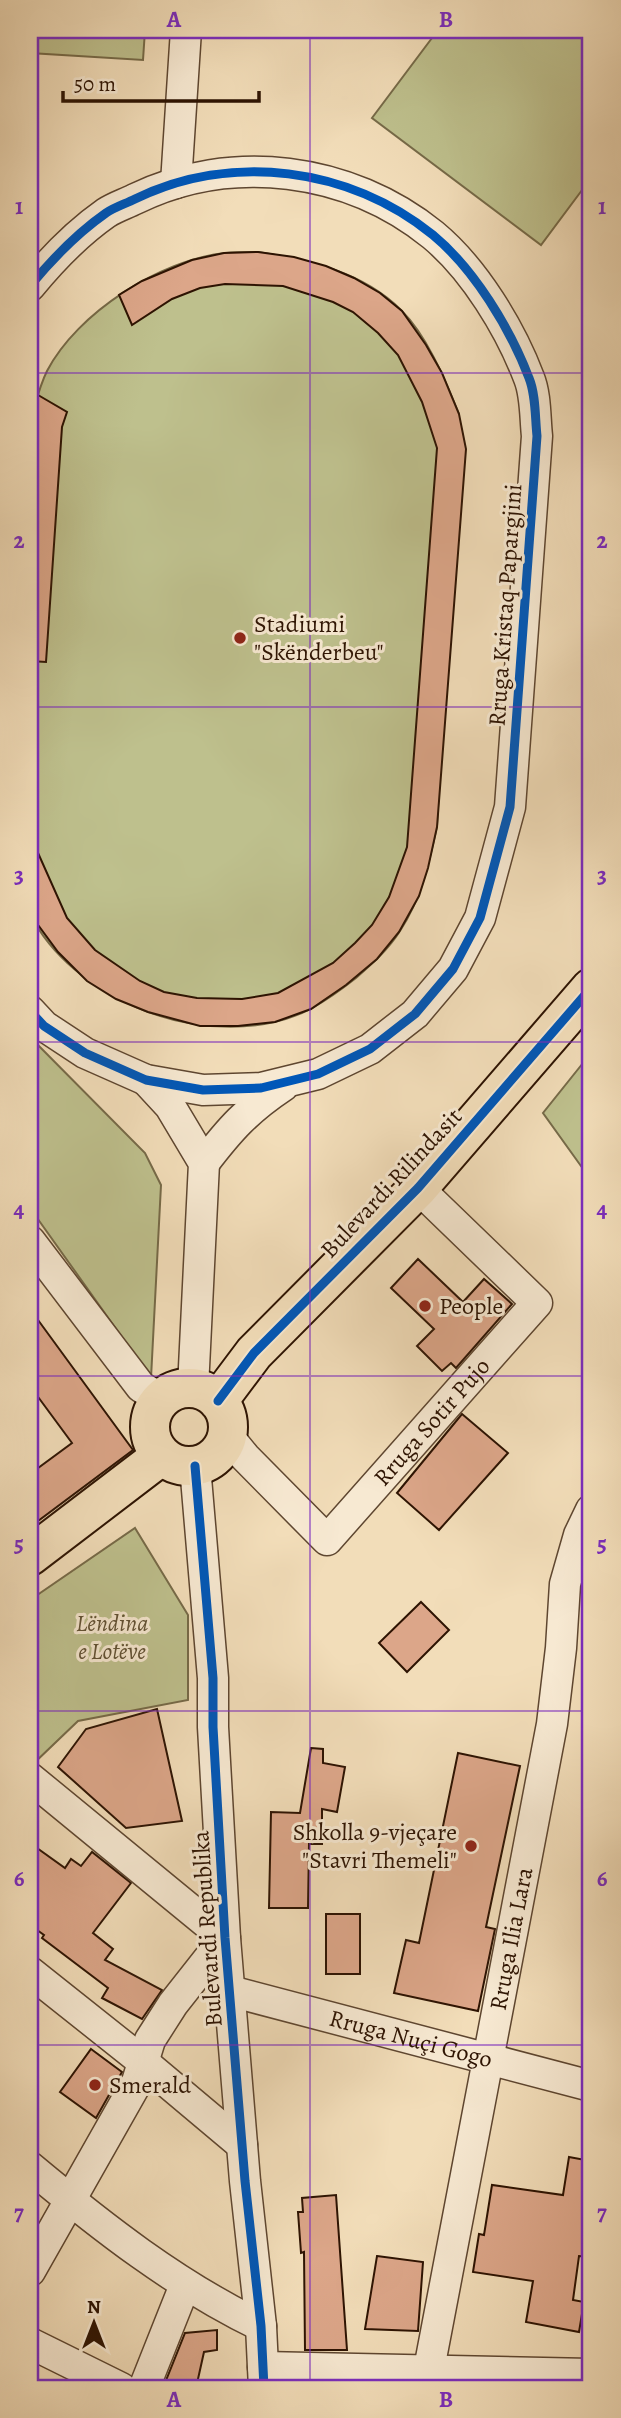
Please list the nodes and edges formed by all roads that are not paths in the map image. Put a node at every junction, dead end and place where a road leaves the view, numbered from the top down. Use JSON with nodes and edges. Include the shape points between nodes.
{"nodes":[{"id":1,"x":186,"y":30,"type":"edge"},
{"id":2,"x":176,"y":183,"type":"junction"},
{"id":3,"x":30,"y":286,"type":"edge"},
{"id":4,"x":585,"y":1005,"type":"edge"},
{"id":5,"x":30,"y":1011,"type":"edge"},
{"id":6,"x":146,"y":1080,"type":"junction"},
{"id":7,"x":286,"y":1084,"type":"junction"},
{"id":8,"x":204,"y":1163,"type":"junction"},
{"id":9,"x":418,"y":1188,"type":"junction"},
{"id":10,"x":30,"y":1241,"type":"edge"},
{"id":11,"x":200,"y":1406,"type":"junction"},
{"id":12,"x":178,"y":1461,"type":"junction"},
{"id":13,"x":591,"y":1510,"type":"edge"},
{"id":14,"x":30,"y":1556,"type":"edge"},
{"id":15,"x":30,"y":1778,"type":"edge"},
{"id":16,"x":225,"y":1938,"type":"junction"},
{"id":17,"x":30,"y":1972,"type":"edge"},
{"id":18,"x":230,"y":1991,"type":"junction"},
{"id":19,"x":488,"y":2059,"type":"junction"},
{"id":20,"x":142,"y":2060,"type":"junction"},
{"id":21,"x":591,"y":2086,"type":"edge"},
{"id":22,"x":242,"y":2145,"type":"junction"},
{"id":23,"x":30,"y":2167,"type":"edge"},
{"id":24,"x":71,"y":2201,"type":"junction"},
{"id":25,"x":30,"y":2271,"type":"edge"},
{"id":26,"x":185,"y":2285,"type":"junction"},
{"id":27,"x":261,"y":2326,"type":"junction"},
{"id":28,"x":30,"y":2343,"type":"edge"},
{"id":29,"x":429,"y":2369,"type":"junction"},
{"id":30,"x":591,"y":2372,"type":"edge"},
{"id":31,"x":263,"y":2378,"type":"edge"},
{"id":32,"x":121,"y":2388,"type":"edge"},
{"id":33,"x":144,"y":2388,"type":"edge"},
{"id":34,"x":588,"y":2388,"type":"edge"}],
"edges":[{"from":1,"to":2,"type":"street"},
{"from":2,"to":3,"type":"street","name":"Rruga Kristaq Papargjini","via":[[108,212],[62,247]]},
{"from":2,"to":7,"type":"street","name":"Rruga Kristaq Papargjini","via":[[216,173],[274,171],[331,181],[385,203],[433,235],[474,276],[504,326],[530,380],[537,436],[510,807],[480,918],[453,969],[415,1014],[370,1049]]},
{"from":4,"to":9,"type":"main road","name":"Bulevardi Rilindasit"},
{"from":5,"to":6,"type":"street","name":"Rruga Kristaq Papargjini","via":[[85,1053]]},
{"from":6,"to":7,"type":"street","name":"Rruga Kristaq Papargjini","via":[[203,1090]]},
{"from":6,"to":8,"type":"street","name":"Rruga Kristaq Papargjini","via":[[170,1106]]},
{"from":7,"to":8,"type":"street","name":"Rruga Kristaq Papargjini","via":[[254,1105]]},
{"from":8,"to":11,"type":"street"},
{"from":9,"to":11,"type":"main road","name":"Bulevardi Rilindasit"},
{"from":9,"to":11,"type":"street","name":"Rruga Sotir Pujo","via":[[537,1303],[327,1540]]},
{"from":10,"to":11,"type":"street","via":[[141,1387]]},
{"from":11,"to":12,"type":"main road","via":[[223,1446],[206,1462]]},
{"from":11,"to":12,"type":"main road","via":[[154,1409],[150,1421],[154,1446]]},
{"from":12,"to":14,"type":"main road"},
{"from":12,"to":16,"type":"street","name":"Bulevardi Republika","via":[[213,1678]]},
{"from":13,"to":19,"type":"street","name":"Rruga Ilia Lara","via":[[565,1584],[552,1724]]},
{"from":15,"to":16,"type":"street"},
{"from":16,"to":18,"type":"street","name":"Bulevardi Republika"},
{"from":16,"to":20,"type":"street","via":[[173,2004]]},
{"from":17,"to":20,"type":"street"},
{"from":18,"to":19,"type":"street","name":"Rruga Nuçi Gogo"},
{"from":18,"to":22,"type":"street","name":"Bulevardi Republika"},
{"from":19,"to":21,"type":"street","name":"Rruga Nuçi Gogo"},
{"from":19,"to":29,"type":"street","name":"Rruga Ilia Lara"},
{"from":20,"to":22,"type":"street"},
{"from":20,"to":24,"type":"street","via":[[137,2082]]},
{"from":22,"to":27,"type":"street","name":"Bulevardi Republika"},
{"from":23,"to":24,"type":"street"},
{"from":24,"to":25,"type":"street"},
{"from":24,"to":26,"type":"street"},
{"from":26,"to":27,"type":"street"},
{"from":26,"to":33,"type":"street"},
{"from":27,"to":31,"type":"street","name":"Bulevardi Republika"},
{"from":28,"to":32,"type":"street"},
{"from":29,"to":30,"type":"street"},
{"from":29,"to":31,"type":"street"},
{"from":30,"to":34,"type":"street"}]}
